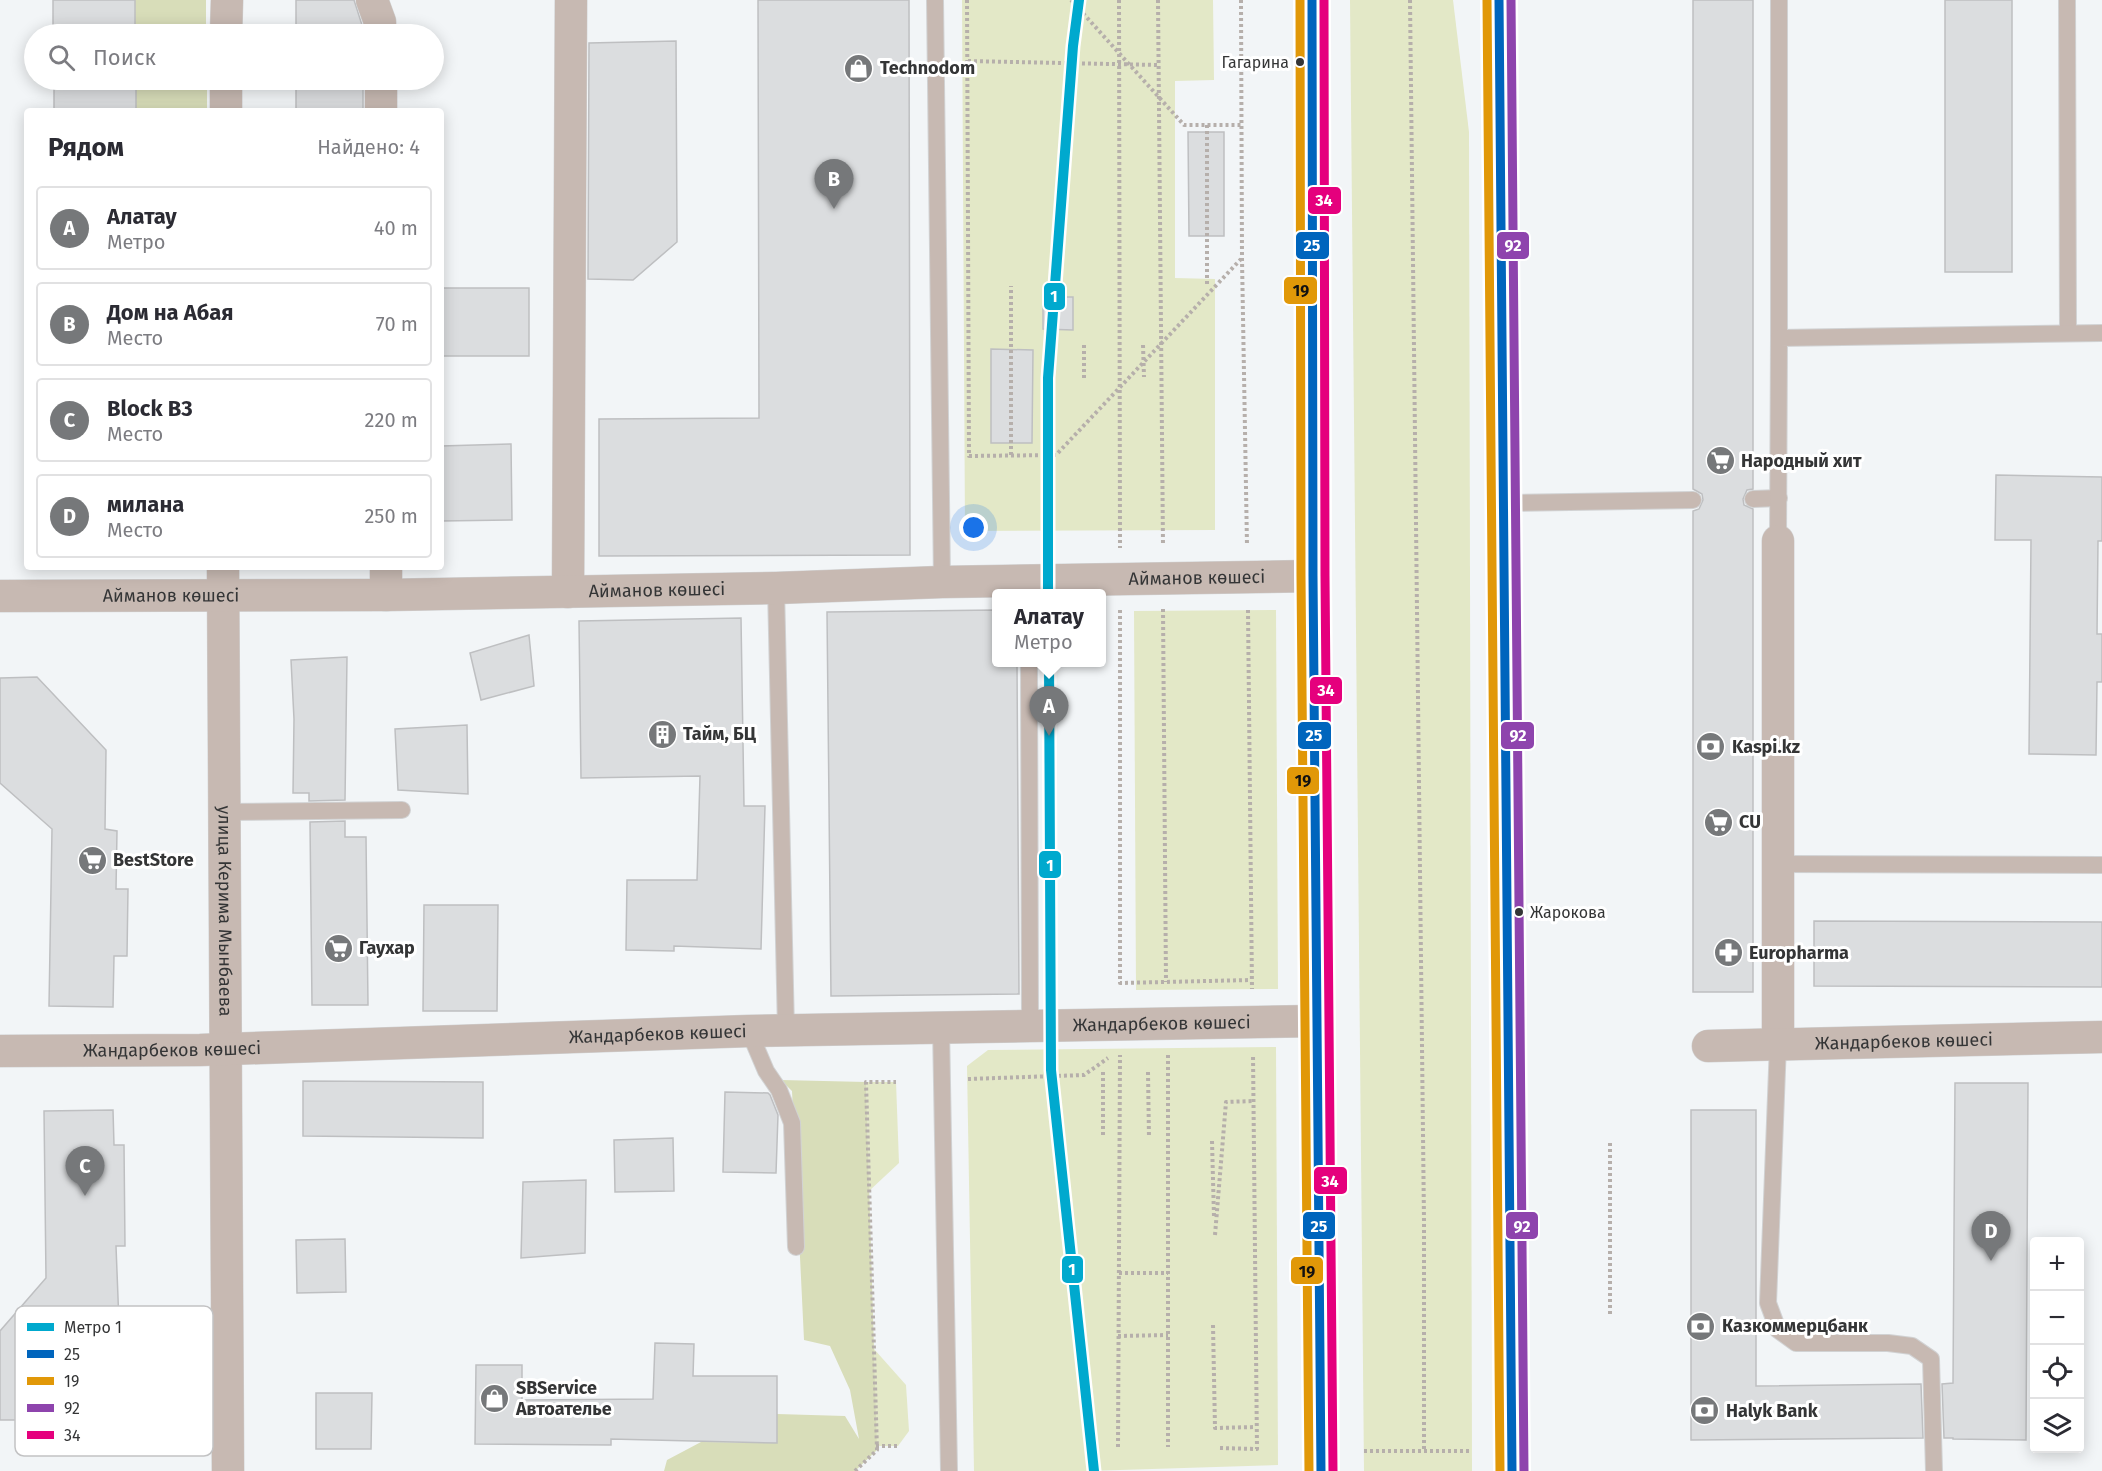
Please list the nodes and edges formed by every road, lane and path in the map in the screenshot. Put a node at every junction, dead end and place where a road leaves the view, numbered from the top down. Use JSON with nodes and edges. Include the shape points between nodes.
{"nodes":[{"id":1,"x":226,"y":0,"type":"edge"},
{"id":2,"x":372,"y":0,"type":"edge"},
{"id":3,"x":571,"y":0,"type":"edge"},
{"id":4,"x":935,"y":0,"type":"edge"},
{"id":5,"x":967,"y":0,"type":"edge"},
{"id":6,"x":1071,"y":0,"type":"edge"},
{"id":7,"x":1119,"y":0,"type":"edge"},
{"id":8,"x":1158,"y":0,"type":"edge"},
{"id":9,"x":1241,"y":0,"type":"edge"},
{"id":10,"x":1312,"y":0,"type":"edge"},
{"id":11,"x":1410,"y":0,"type":"edge"},
{"id":12,"x":1500,"y":0,"type":"edge"},
{"id":13,"x":1779,"y":0,"type":"edge"},
{"id":14,"x":2067,"y":0,"type":"edge"},
{"id":15,"x":226,"y":24,"type":"edge"},
{"id":16,"x":380,"y":24,"type":"edge"},
{"id":17,"x":1119,"y":54,"type":"junction"},
{"id":18,"x":968,"y":61,"type":"junction"},
{"id":19,"x":1119,"y":64,"type":"junction"},
{"id":20,"x":1129,"y":65,"type":"junction"},
{"id":21,"x":1158,"y":65,"type":"junction"},
{"id":22,"x":226,"y":90,"type":"edge"},
{"id":23,"x":381,"y":90,"type":"edge"},
{"id":24,"x":1159,"y":97,"type":"junction"},
{"id":25,"x":226,"y":108,"type":"edge"},
{"id":26,"x":381,"y":108,"type":"edge"},
{"id":27,"x":1207,"y":125,"type":"junction"},
{"id":28,"x":1241,"y":125,"type":"junction"},
{"id":29,"x":1242,"y":259,"type":"junction"},
{"id":30,"x":1207,"y":285,"type":"dead end"},
{"id":31,"x":1011,"y":286,"type":"dead end"},
{"id":32,"x":2068,"y":333,"type":"junction"},
{"id":33,"x":2102,"y":333,"type":"edge"},
{"id":34,"x":1779,"y":338,"type":"junction"},
{"id":35,"x":1084,"y":345,"type":"dead end"},
{"id":36,"x":1143,"y":345,"type":"dead end"},
{"id":37,"x":1144,"y":377,"type":"dead end"},
{"id":38,"x":1084,"y":378,"type":"dead end"},
{"id":39,"x":1119,"y":388,"type":"junction"},
{"id":40,"x":1011,"y":455,"type":"junction"},
{"id":41,"x":1779,"y":498,"type":"junction"},
{"id":42,"x":1753,"y":499,"type":"dead end"},
{"id":43,"x":1693,"y":500,"type":"dead end"},
{"id":44,"x":1504,"y":503,"type":"junction"},
{"id":45,"x":1778,"y":541,"type":"joint"},
{"id":46,"x":1120,"y":551,"type":"dead end"},
{"id":47,"x":1163,"y":551,"type":"dead end"},
{"id":48,"x":1247,"y":576,"type":"junction"},
{"id":49,"x":1313,"y":576,"type":"junction"},
{"id":50,"x":223,"y":581,"type":"edge"},
{"id":51,"x":386,"y":581,"type":"edge"},
{"id":52,"x":942,"y":582,"type":"junction"},
{"id":53,"x":1029,"y":587,"type":"edge"},
{"id":54,"x":776,"y":588,"type":"junction"},
{"id":55,"x":568,"y":592,"type":"junction"},
{"id":56,"x":0,"y":596,"type":"edge"},
{"id":57,"x":1163,"y":602,"type":"dead end"},
{"id":58,"x":1120,"y":603,"type":"dead end"},
{"id":59,"x":1029,"y":667,"type":"edge"},
{"id":60,"x":402,"y":810,"type":"dead end"},
{"id":61,"x":224,"y":812,"type":"junction"},
{"id":62,"x":1778,"y":864,"type":"junction"},
{"id":63,"x":2102,"y":865,"type":"edge"},
{"id":64,"x":1251,"y":980,"type":"junction"},
{"id":65,"x":1166,"y":982,"type":"junction"},
{"id":66,"x":1317,"y":1021,"type":"junction"},
{"id":67,"x":1252,"y":1022,"type":"junction"},
{"id":68,"x":1030,"y":1026,"type":"junction"},
{"id":69,"x":941,"y":1028,"type":"junction"},
{"id":70,"x":786,"y":1030,"type":"junction"},
{"id":71,"x":748,"y":1031,"type":"junction"},
{"id":72,"x":2102,"y":1037,"type":"edge"},
{"id":73,"x":1778,"y":1044,"type":"junction"},
{"id":74,"x":1708,"y":1046,"type":"dead end"},
{"id":75,"x":1168,"y":1048,"type":"dead end"},
{"id":76,"x":224,"y":1049,"type":"junction"},
{"id":77,"x":0,"y":1051,"type":"edge"},
{"id":78,"x":1102,"y":1072,"type":"dead end"},
{"id":79,"x":1148,"y":1072,"type":"dead end"},
{"id":80,"x":967,"y":1079,"type":"dead end"},
{"id":81,"x":896,"y":1082,"type":"dead end"},
{"id":82,"x":1253,"y":1101,"type":"junction"},
{"id":83,"x":1103,"y":1138,"type":"dead end"},
{"id":84,"x":1149,"y":1138,"type":"dead end"},
{"id":85,"x":1212,"y":1141,"type":"dead end"},
{"id":86,"x":1610,"y":1142,"type":"dead end"},
{"id":87,"x":796,"y":1247,"type":"dead end"},
{"id":88,"x":1119,"y":1273,"type":"junction"},
{"id":89,"x":1168,"y":1273,"type":"junction"},
{"id":90,"x":1610,"y":1314,"type":"dead end"},
{"id":91,"x":1214,"y":1325,"type":"dead end"},
{"id":92,"x":1168,"y":1335,"type":"junction"},
{"id":93,"x":1118,"y":1336,"type":"junction"},
{"id":94,"x":1256,"y":1427,"type":"junction"},
{"id":95,"x":876,"y":1446,"type":"junction"},
{"id":96,"x":898,"y":1446,"type":"dead end"},
{"id":97,"x":1118,"y":1447,"type":"dead end"},
{"id":98,"x":1168,"y":1447,"type":"dead end"},
{"id":99,"x":1220,"y":1448,"type":"dead end"},
{"id":100,"x":1424,"y":1450,"type":"junction"},
{"id":101,"x":1364,"y":1451,"type":"dead end"},
{"id":102,"x":1472,"y":1451,"type":"dead end"},
{"id":103,"x":228,"y":1471,"type":"edge"},
{"id":104,"x":855,"y":1471,"type":"edge"},
{"id":105,"x":949,"y":1471,"type":"edge"},
{"id":106,"x":1321,"y":1471,"type":"edge"},
{"id":107,"x":1512,"y":1471,"type":"edge"},
{"id":108,"x":1934,"y":1471,"type":"edge"}],
"edges":[{"from":1,"to":15,"type":"street"},
{"from":2,"to":16,"type":"street"},
{"from":3,"to":55,"type":"street"},
{"from":4,"to":52,"type":"lane"},
{"from":5,"to":18,"type":"path"},
{"from":6,"to":17,"type":"path"},
{"from":7,"to":17,"type":"path"},
{"from":8,"to":21,"type":"path"},
{"from":9,"to":28,"type":"path"},
{"from":10,"to":49,"type":"main road"},
{"from":11,"to":100,"type":"path"},
{"from":12,"to":44,"type":"main road"},
{"from":13,"to":34,"type":"lane"},
{"from":14,"to":32,"type":"lane"},
{"from":17,"to":19,"type":"path"},
{"from":17,"to":20,"type":"path"},
{"from":18,"to":19,"type":"path"},
{"from":18,"to":40,"type":"path","via":[[969,456]]},
{"from":19,"to":20,"type":"path"},
{"from":19,"to":39,"type":"path"},
{"from":20,"to":21,"type":"path"},
{"from":20,"to":24,"type":"path"},
{"from":21,"to":24,"type":"path"},
{"from":22,"to":25,"type":"street"},
{"from":23,"to":26,"type":"street"},
{"from":24,"to":27,"type":"path","via":[[1184,125]]},
{"from":24,"to":47,"type":"path"},
{"from":27,"to":28,"type":"path"},
{"from":27,"to":30,"type":"path"},
{"from":28,"to":29,"type":"path"},
{"from":29,"to":39,"type":"path"},
{"from":29,"to":48,"type":"path"},
{"from":31,"to":40,"type":"path"},
{"from":32,"to":33,"type":"lane"},
{"from":32,"to":34,"type":"lane"},
{"from":34,"to":41,"type":"lane"},
{"from":35,"to":38,"type":"path"},
{"from":36,"to":37,"type":"path"},
{"from":39,"to":40,"type":"path","via":[[1056,455]]},
{"from":39,"to":46,"type":"path"},
{"from":41,"to":42,"type":"lane"},
{"from":41,"to":45,"type":"lane"},
{"from":43,"to":44,"type":"lane"},
{"from":44,"to":107,"type":"main road"},
{"from":45,"to":62,"type":"street"},
{"from":48,"to":49,"type":"street","name":"Айманов көшесі"},
{"from":48,"to":53,"type":"street","name":"Айманов көшесі"},
{"from":48,"to":64,"type":"path"},
{"from":49,"to":66,"type":"main road"},
{"from":50,"to":51,"type":"street","name":"Айманов көшесі"},
{"from":50,"to":56,"type":"street","name":"Айманов көшесі"},
{"from":50,"to":61,"type":"street","name":"улица Керима Мынбаева"},
{"from":51,"to":55,"type":"street","name":"Айманов көшесі"},
{"from":52,"to":53,"type":"street","name":"Айманов көшесі"},
{"from":52,"to":54,"type":"street","name":"Айманов көшесі"},
{"from":54,"to":55,"type":"street","name":"Айманов көшесі"},
{"from":54,"to":70,"type":"lane"},
{"from":57,"to":65,"type":"path"},
{"from":58,"to":65,"type":"path","via":[[1120,983]]},
{"from":59,"to":68,"type":"lane"},
{"from":60,"to":61,"type":"lane"},
{"from":61,"to":76,"type":"street","name":"улица Керима Мынбаева"},
{"from":62,"to":63,"type":"lane"},
{"from":62,"to":73,"type":"street"},
{"from":64,"to":65,"type":"path"},
{"from":64,"to":67,"type":"path"},
{"from":66,"to":67,"type":"street","name":"Жандарбеков көшесі"},
{"from":66,"to":106,"type":"main road"},
{"from":67,"to":68,"type":"street","name":"Жандарбеков көшесі"},
{"from":67,"to":82,"type":"path"},
{"from":68,"to":69,"type":"street","name":"Жандарбеков көшесі"},
{"from":69,"to":70,"type":"street","name":"Жандарбеков көшесі"},
{"from":69,"to":105,"type":"lane"},
{"from":70,"to":71,"type":"street","name":"Жандарбеков көшесі"},
{"from":71,"to":76,"type":"street","name":"Жандарбеков көшесі"},
{"from":71,"to":87,"type":"lane","via":[[792,1123]]},
{"from":72,"to":73,"type":"street","name":"Жандарбеков көшесі"},
{"from":73,"to":74,"type":"street","name":"Жандарбеков көшесі"},
{"from":73,"to":108,"type":"lane","via":[[1768,1303],[1771,1312],[1778,1330],[1796,1343],[1888,1342],[1912,1346],[1931,1359]]},
{"from":75,"to":89,"type":"path"},
{"from":76,"to":77,"type":"street","name":"Жандарбеков көшесі"},
{"from":76,"to":103,"type":"street","name":"улица Керима Мынбаева"},
{"from":78,"to":83,"type":"path"},
{"from":79,"to":84,"type":"path"},
{"from":80,"to":88,"type":"path","via":[[1084,1075],[1120,1048]]},
{"from":81,"to":95,"type":"path","via":[[866,1082]]},
{"from":82,"to":85,"type":"path","via":[[1226,1102],[1215,1235]]},
{"from":82,"to":94,"type":"path"},
{"from":86,"to":90,"type":"path"},
{"from":88,"to":89,"type":"path"},
{"from":88,"to":93,"type":"path"},
{"from":89,"to":92,"type":"path"},
{"from":91,"to":94,"type":"path","via":[[1215,1428]]},
{"from":92,"to":93,"type":"path"},
{"from":92,"to":98,"type":"path"},
{"from":93,"to":97,"type":"path"},
{"from":94,"to":99,"type":"path","via":[[1257,1449]]},
{"from":95,"to":96,"type":"path"},
{"from":95,"to":104,"type":"path"},
{"from":100,"to":101,"type":"path"},
{"from":100,"to":102,"type":"path"}]}
